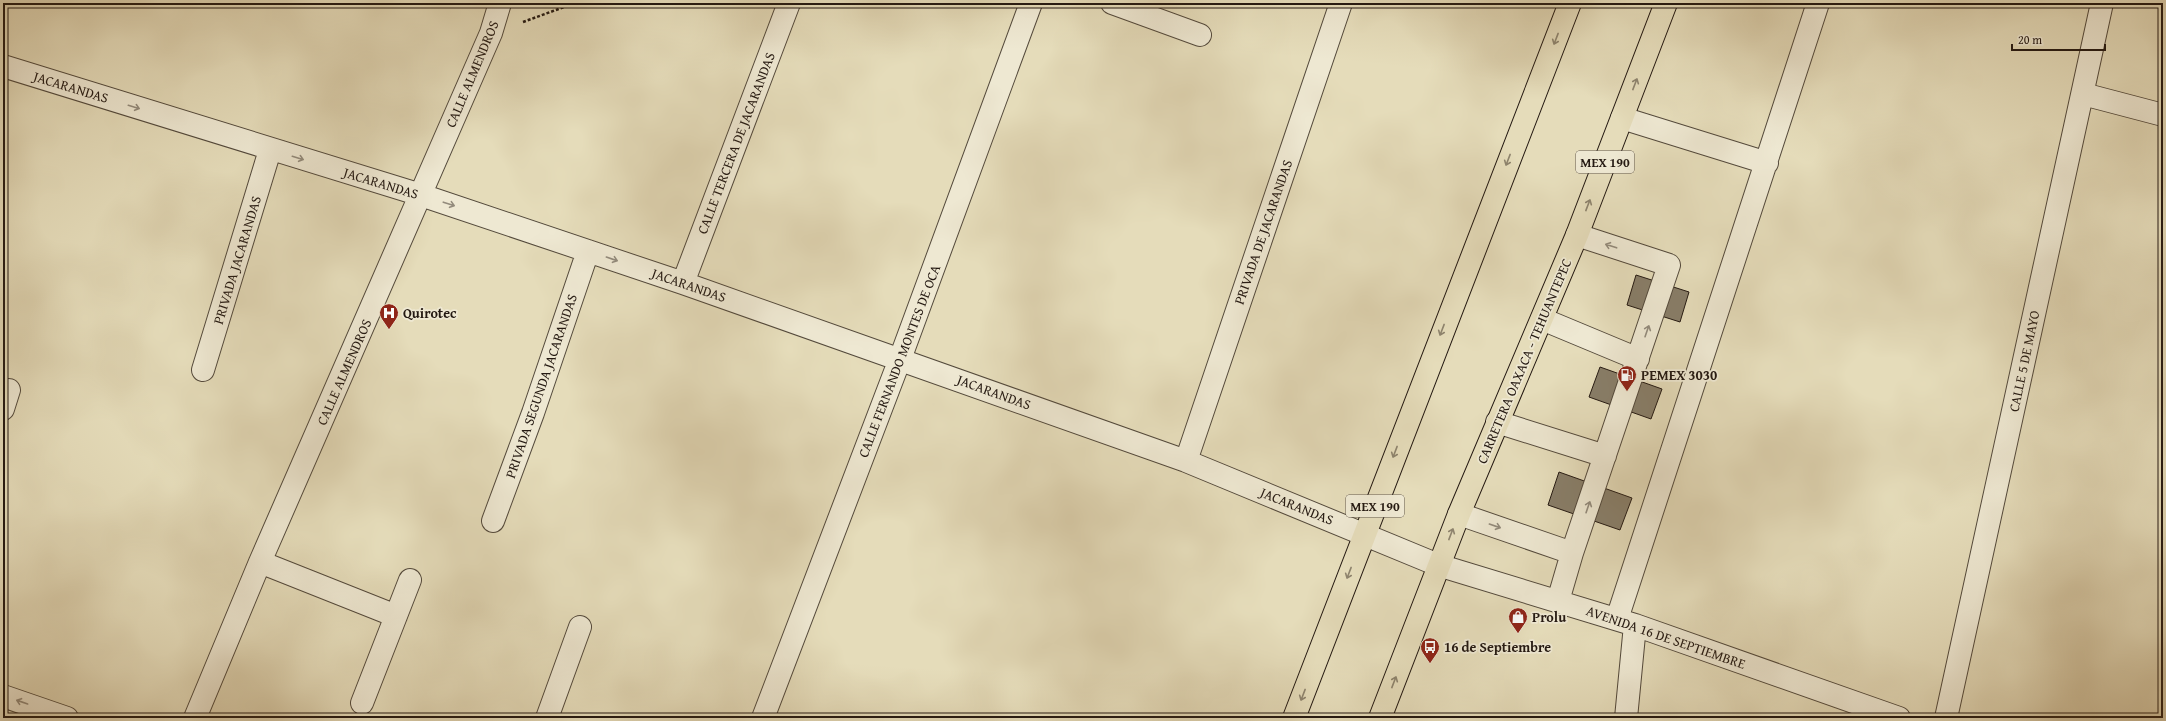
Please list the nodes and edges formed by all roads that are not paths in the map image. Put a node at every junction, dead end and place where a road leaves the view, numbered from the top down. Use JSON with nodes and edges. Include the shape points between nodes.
{"nodes":[{"id":1,"x":500,"y":3,"type":"edge"},
{"id":2,"x":789,"y":3,"type":"edge"},
{"id":3,"x":1031,"y":3,"type":"edge"},
{"id":4,"x":1112,"y":3,"type":"edge"},
{"id":5,"x":1341,"y":3,"type":"edge"},
{"id":6,"x":1570,"y":3,"type":"edge"},
{"id":7,"x":1666,"y":3,"type":"edge"},
{"id":8,"x":1818,"y":3,"type":"edge"},
{"id":9,"x":2102,"y":3,"type":"edge"},
{"id":10,"x":1200,"y":35,"type":"dead end"},
{"id":11,"x":3,"y":66,"type":"edge"},
{"id":12,"x":2083,"y":94,"type":"junction"},
{"id":13,"x":2163,"y":115,"type":"edge"},
{"id":14,"x":1622,"y":118,"type":"junction"},
{"id":15,"x":270,"y":150,"type":"junction"},
{"id":16,"x":1767,"y":163,"type":"junction"},
{"id":17,"x":421,"y":195,"type":"junction"},
{"id":18,"x":1577,"y":235,"type":"junction"},
{"id":19,"x":588,"y":251,"type":"junction"},
{"id":20,"x":683,"y":283,"type":"junction"},
{"id":21,"x":1542,"y":319,"type":"junction"},
{"id":22,"x":900,"y":359,"type":"junction"},
{"id":23,"x":1638,"y":359,"type":"junction"},
{"id":24,"x":203,"y":370,"type":"dead end"},
{"id":25,"x":1497,"y":422,"type":"junction"},
{"id":26,"x":1605,"y":456,"type":"junction"},
{"id":27,"x":1186,"y":461,"type":"junction"},
{"id":28,"x":1459,"y":514,"type":"junction"},
{"id":29,"x":493,"y":521,"type":"dead end"},
{"id":30,"x":1364,"y":534,"type":"junction"},
{"id":31,"x":1572,"y":553,"type":"junction"},
{"id":32,"x":260,"y":562,"type":"junction"},
{"id":33,"x":1438,"y":566,"type":"junction"},
{"id":34,"x":410,"y":580,"type":"dead end"},
{"id":35,"x":1558,"y":601,"type":"junction"},
{"id":36,"x":396,"y":616,"type":"junction"},
{"id":37,"x":1626,"y":622,"type":"junction"},
{"id":38,"x":580,"y":627,"type":"dead end"},
{"id":39,"x":3,"y":696,"type":"edge"},
{"id":40,"x":362,"y":703,"type":"dead end"},
{"id":41,"x":67,"y":718,"type":"edge"},
{"id":42,"x":195,"y":718,"type":"edge"},
{"id":43,"x":547,"y":718,"type":"edge"},
{"id":44,"x":763,"y":718,"type":"edge"},
{"id":45,"x":1294,"y":718,"type":"edge"},
{"id":46,"x":1380,"y":718,"type":"edge"},
{"id":47,"x":1626,"y":718,"type":"edge"},
{"id":48,"x":1899,"y":718,"type":"edge"},
{"id":49,"x":1946,"y":718,"type":"edge"}],
"edges":[{"from":1,"to":17,"type":"street","name":"CALLE ALMENDROS","via":[[491,33]]},
{"from":2,"to":20,"type":"street","name":"CALLE TERCERA DE JACARANDAS"},
{"from":3,"to":22,"type":"street","name":"CALLE FERNANDO MONTES DE OCA"},
{"from":4,"to":10,"type":"street"},
{"from":5,"to":27,"type":"street","name":"PRIVADA DE JACARANDAS"},
{"from":6,"to":30,"type":"main road","number":"MEX 190","one_way":true},
{"from":14,"to":7,"type":"main road","name":"CARRETERA OAXACA - TEHUANTEPEC","number":"MEX 190","one_way":true},
{"from":8,"to":16,"type":"street"},
{"from":9,"to":12,"type":"street","name":"CALLE 5 DE MAYO"},
{"from":11,"to":15,"type":"street","name":"JACARANDAS","one_way":true},
{"from":12,"to":13,"type":"street"},
{"from":12,"to":49,"type":"street","name":"CALLE 5 DE MAYO"},
{"from":14,"to":16,"type":"street"},
{"from":18,"to":14,"type":"main road","name":"CARRETERA OAXACA - TEHUANTEPEC","number":"MEX 190","one_way":true},
{"from":15,"to":17,"type":"street","name":"JACARANDAS","one_way":true},
{"from":15,"to":24,"type":"street","name":"PRIVADA JACARANDAS"},
{"from":16,"to":37,"type":"street"},
{"from":17,"to":19,"type":"street","name":"JACARANDAS","one_way":true},
{"from":17,"to":32,"type":"street","name":"CALLE ALMENDROS"},
{"from":18,"to":21,"type":"main road","name":"CARRETERA OAXACA - TEHUANTEPEC","number":"MEX 190"},
{"from":23,"to":18,"type":"street","one_way":true,"via":[[1669,265]]},
{"from":19,"to":20,"type":"street","name":"JACARANDAS","one_way":true},
{"from":19,"to":29,"type":"street","name":"PRIVADA SEGUNDA JACARANDAS"},
{"from":20,"to":22,"type":"street","name":"JACARANDAS"},
{"from":21,"to":23,"type":"street"},
{"from":21,"to":25,"type":"main road","name":"CARRETERA OAXACA - TEHUANTEPEC","number":"MEX 190"},
{"from":22,"to":27,"type":"street","name":"JACARANDAS"},
{"from":22,"to":44,"type":"street","name":"CALLE FERNANDO MONTES DE OCA"},
{"from":23,"to":26,"type":"street"},
{"from":25,"to":26,"type":"street"},
{"from":25,"to":28,"type":"main road","name":"CARRETERA OAXACA - TEHUANTEPEC","number":"MEX 190"},
{"from":31,"to":26,"type":"street","one_way":true},
{"from":27,"to":30,"type":"street","name":"JACARANDAS"},
{"from":28,"to":31,"type":"street","one_way":true},
{"from":33,"to":28,"type":"main road","name":"CARRETERA OAXACA - TEHUANTEPEC","number":"MEX 190","one_way":true},
{"from":30,"to":33,"type":"street","name":"AVENIDA 16 DE SEPTIEMBRE"},
{"from":30,"to":45,"type":"main road","number":"MEX 190","one_way":true},
{"from":31,"to":35,"type":"street"},
{"from":32,"to":36,"type":"street"},
{"from":32,"to":42,"type":"street","name":"CALLE ALMENDROS"},
{"from":33,"to":35,"type":"street","name":"AVENIDA 16 DE SEPTIEMBRE"},
{"from":46,"to":33,"type":"main road","name":"CARRETERA OAXACA - TEHUANTEPEC","number":"MEX 190","one_way":true},
{"from":34,"to":36,"type":"street"},
{"from":35,"to":37,"type":"street","name":"AVENIDA 16 DE SEPTIEMBRE"},
{"from":36,"to":40,"type":"street"},
{"from":37,"to":47,"type":"street"},
{"from":37,"to":48,"type":"street","name":"AVENIDA 16 DE SEPTIEMBRE"},
{"from":38,"to":43,"type":"street"},
{"from":41,"to":39,"type":"street","one_way":true}]}
